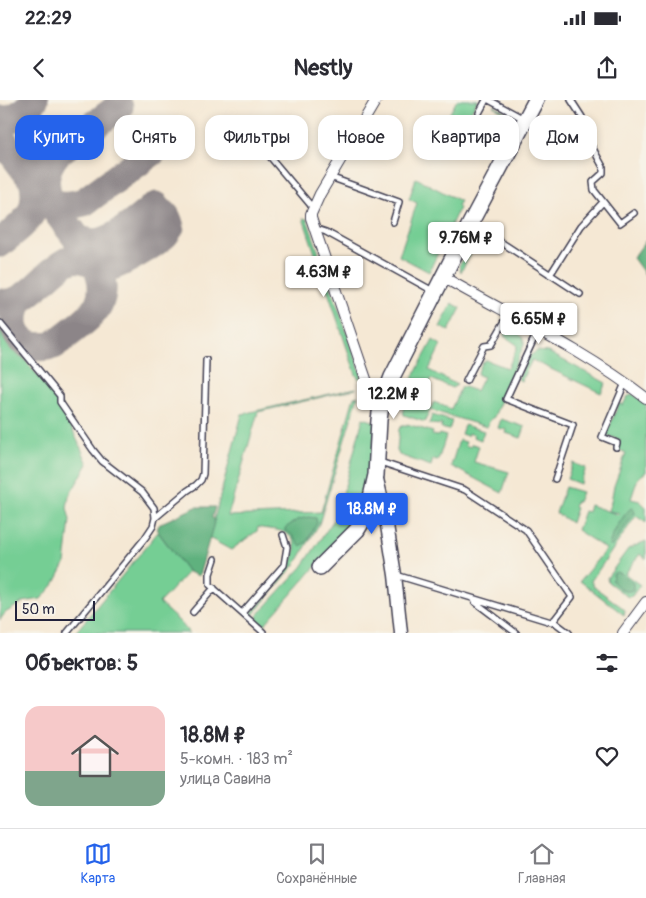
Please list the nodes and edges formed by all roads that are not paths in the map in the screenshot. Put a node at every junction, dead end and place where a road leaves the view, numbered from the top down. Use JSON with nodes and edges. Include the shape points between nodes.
{"nodes":[{"id":1,"x":376,"y":100,"type":"edge"},
{"id":2,"x":487,"y":100,"type":"edge"},
{"id":3,"x":536,"y":100,"type":"edge"},
{"id":4,"x":571,"y":100,"type":"edge"},
{"id":5,"x":479,"y":113,"type":"dead end"},
{"id":6,"x":525,"y":120,"type":"junction"},
{"id":7,"x":273,"y":160,"type":"edge"},
{"id":8,"x":330,"y":177,"type":"junction"},
{"id":9,"x":602,"y":202,"type":"junction"},
{"id":10,"x":313,"y":208,"type":"junction"},
{"id":11,"x":634,"y":213,"type":"dead end"},
{"id":12,"x":393,"y":222,"type":"dead end"},
{"id":13,"x":471,"y":222,"type":"junction"},
{"id":14,"x":314,"y":231,"type":"junction"},
{"id":15,"x":550,"y":275,"type":"junction"},
{"id":16,"x":443,"y":277,"type":"junction"},
{"id":17,"x":435,"y":292,"type":"junction"},
{"id":18,"x":580,"y":294,"type":"dead end"},
{"id":19,"x":509,"y":314,"type":"junction"},
{"id":20,"x":0,"y":322,"type":"edge"},
{"id":21,"x":538,"y":330,"type":"junction"},
{"id":22,"x":206,"y":360,"type":"dead end"},
{"id":23,"x":466,"y":381,"type":"dead end"},
{"id":24,"x":625,"y":382,"type":"junction"},
{"id":25,"x":646,"y":398,"type":"edge"},
{"id":26,"x":381,"y":406,"type":"junction"},
{"id":27,"x":616,"y":447,"type":"dead end"},
{"id":28,"x":376,"y":468,"type":"junction"},
{"id":29,"x":555,"y":479,"type":"dead end"},
{"id":30,"x":155,"y":518,"type":"junction"},
{"id":31,"x":284,"y":535,"type":"dead end"},
{"id":32,"x":215,"y":559,"type":"dead end"},
{"id":33,"x":320,"y":567,"type":"dead end"},
{"id":34,"x":395,"y":575,"type":"junction"},
{"id":35,"x":214,"y":588,"type":"junction"},
{"id":36,"x":470,"y":598,"type":"junction"},
{"id":37,"x":646,"y":602,"type":"edge"},
{"id":38,"x":193,"y":612,"type":"dead end"},
{"id":39,"x":242,"y":613,"type":"junction"},
{"id":40,"x":554,"y":621,"type":"junction"},
{"id":41,"x":263,"y":632,"type":"dead end"},
{"id":42,"x":67,"y":633,"type":"edge"},
{"id":43,"x":401,"y":633,"type":"edge"},
{"id":44,"x":516,"y":633,"type":"edge"},
{"id":45,"x":569,"y":633,"type":"edge"},
{"id":46,"x":623,"y":633,"type":"edge"}],
"edges":[{"from":1,"to":8,"type":"street"},
{"from":2,"to":5,"type":"lane"},
{"from":2,"to":6,"type":"lane"},
{"from":3,"to":6,"type":"main road"},
{"from":4,"to":9,"type":"lane","via":[[582,117],[585,134],[603,167],[603,173],[593,182]]},
{"from":6,"to":13,"type":"main road"},
{"from":7,"to":10,"type":"lane"},
{"from":8,"to":10,"type":"street"},
{"from":8,"to":12,"type":"lane","via":[[398,202]]},
{"from":9,"to":11,"type":"lane","via":[[620,224]]},
{"from":9,"to":15,"type":"lane","via":[[581,226]]},
{"from":10,"to":14,"type":"street"},
{"from":13,"to":15,"type":"lane"},
{"from":13,"to":16,"type":"main road"},
{"from":14,"to":17,"type":"lane","via":[[326,232]]},
{"from":14,"to":26,"type":"street","via":[[367,382]]},
{"from":15,"to":18,"type":"lane"},
{"from":16,"to":17,"type":"main road"},
{"from":16,"to":19,"type":"street"},
{"from":17,"to":26,"type":"main road"},
{"from":19,"to":21,"type":"street"},
{"from":19,"to":23,"type":"lane","via":[[491,345],[484,346]]},
{"from":20,"to":30,"type":"lane","via":[[60,396],[60,402],[93,450],[142,492],[154,508]]},
{"from":21,"to":24,"type":"street"},
{"from":21,"to":29,"type":"lane","via":[[506,399],[574,425]]},
{"from":22,"to":30,"type":"lane","via":[[203,474],[196,486]]},
{"from":24,"to":25,"type":"street"},
{"from":24,"to":27,"type":"lane","via":[[602,438],[617,443]]},
{"from":26,"to":28,"type":"main road"},
{"from":28,"to":33,"type":"main road","via":[[364,520]]},
{"from":28,"to":34,"type":"street"},
{"from":28,"to":40,"type":"lane","via":[[465,490],[526,530],[571,595]]},
{"from":30,"to":42,"type":"lane","via":[[145,538]]},
{"from":31,"to":39,"type":"lane","via":[[287,547],[284,565]]},
{"from":32,"to":35,"type":"lane","via":[[209,580]]},
{"from":34,"to":36,"type":"lane"},
{"from":34,"to":43,"type":"street"},
{"from":35,"to":38,"type":"lane"},
{"from":35,"to":39,"type":"lane"},
{"from":36,"to":40,"type":"lane"},
{"from":36,"to":44,"type":"lane"},
{"from":37,"to":46,"type":"street"},
{"from":39,"to":41,"type":"lane"},
{"from":40,"to":45,"type":"lane"}]}
